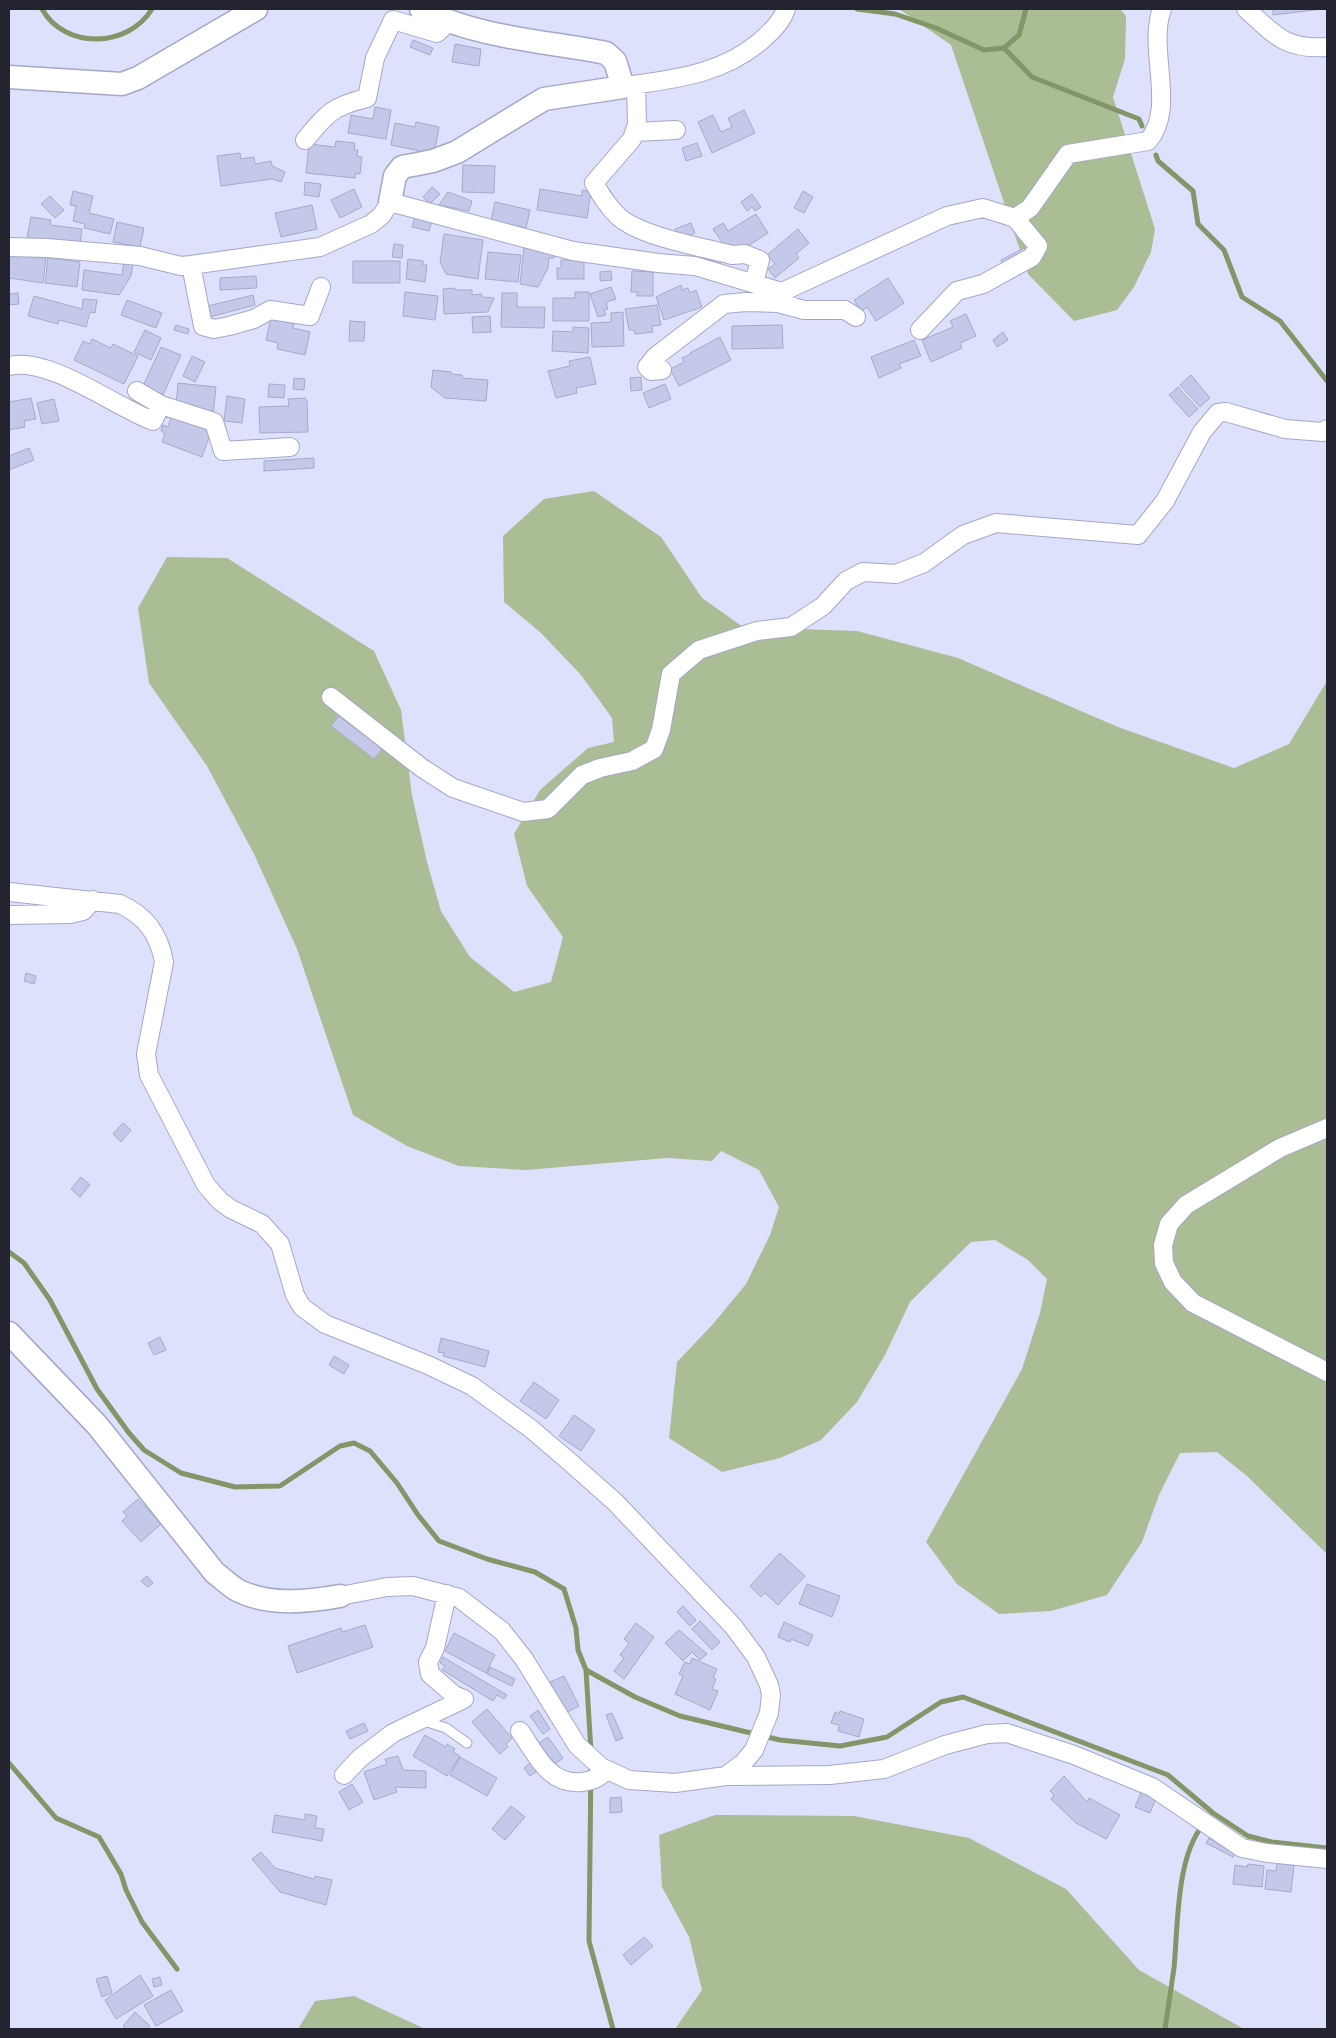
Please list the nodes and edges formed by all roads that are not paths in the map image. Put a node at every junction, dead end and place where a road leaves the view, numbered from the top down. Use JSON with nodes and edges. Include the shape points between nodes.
{"nodes":[{"id":1,"x":256,"y":9,"type":"edge"},
{"id":2,"x":421,"y":9,"type":"edge"},
{"id":3,"x":786,"y":9,"type":"edge"},
{"id":4,"x":1162,"y":9,"type":"edge"},
{"id":5,"x":1246,"y":9,"type":"edge"},
{"id":6,"x":450,"y":21,"type":"junction"},
{"id":7,"x":1327,"y":47,"type":"edge"},
{"id":8,"x":9,"y":77,"type":"edge"},
{"id":9,"x":629,"y":86,"type":"junction"},
{"id":10,"x":676,"y":130,"type":"dead end"},
{"id":11,"x":634,"y":132,"type":"junction"},
{"id":12,"x":305,"y":140,"type":"dead end"},
{"id":13,"x":390,"y":202,"type":"junction"},
{"id":14,"x":1015,"y":218,"type":"junction"},
{"id":15,"x":9,"y":248,"type":"edge"},
{"id":16,"x":192,"y":265,"type":"junction"},
{"id":17,"x":754,"y":283,"type":"junction"},
{"id":18,"x":321,"y":287,"type":"dead end"},
{"id":19,"x":780,"y":297,"type":"junction"},
{"id":20,"x":856,"y":317,"type":"dead end"},
{"id":21,"x":920,"y":330,"type":"dead end"},
{"id":22,"x":9,"y":366,"type":"edge"},
{"id":23,"x":662,"y":370,"type":"dead end"},
{"id":24,"x":137,"y":392,"type":"dead end"},
{"id":25,"x":161,"y":405,"type":"junction"},
{"id":26,"x":1327,"y":429,"type":"edge"},
{"id":27,"x":290,"y":447,"type":"dead end"},
{"id":28,"x":330,"y":697,"type":"dead end"},
{"id":29,"x":9,"y":892,"type":"edge"},
{"id":30,"x":93,"y":900,"type":"junction"},
{"id":31,"x":9,"y":915,"type":"edge"},
{"id":32,"x":1327,"y":1128,"type":"edge"},
{"id":33,"x":9,"y":1333,"type":"edge"},
{"id":34,"x":1327,"y":1372,"type":"edge"},
{"id":35,"x":447,"y":1594,"type":"junction"},
{"id":36,"x":340,"y":1596,"type":"joint"},
{"id":37,"x":421,"y":1720,"type":"junction"},
{"id":38,"x":520,"y":1731,"type":"dead end"},
{"id":39,"x":467,"y":1743,"type":"dead end"},
{"id":40,"x":597,"y":1774,"type":"junction"},
{"id":41,"x":344,"y":1775,"type":"dead end"},
{"id":42,"x":726,"y":1776,"type":"junction"},
{"id":43,"x":1327,"y":1859,"type":"edge"}],
"edges":[{"from":1,"to":8,"type":"street","via":[[138,78],[122,84]]},
{"from":2,"to":6,"type":"street"},
{"from":3,"to":9,"type":"street","via":[[771,32],[750,51],[731,62],[700,74]]},
{"from":4,"to":14,"type":"street","via":[[1157,36],[1161,106],[1155,134],[1148,141],[1068,154],[1030,208]]},
{"from":5,"to":7,"type":"street","via":[[1292,45],[1307,49]]},
{"from":6,"to":9,"type":"street","via":[[474,29],[606,54],[615,61]]},
{"from":6,"to":12,"type":"street","via":[[437,33],[393,20],[375,58],[367,98],[344,103],[325,115]]},
{"from":9,"to":11,"type":"street","via":[[638,124]]},
{"from":9,"to":13,"type":"street","via":[[544,99],[457,152],[402,167],[395,176]]},
{"from":10,"to":11,"type":"street"},
{"from":11,"to":17,"type":"street","via":[[632,139],[594,182],[604,201],[620,218],[640,229],[760,260]]},
{"from":13,"to":16,"type":"street","via":[[371,224],[320,247]]},
{"from":13,"to":17,"type":"street","via":[[573,251],[695,266]]},
{"from":14,"to":19,"type":"street","via":[[983,208],[947,216]]},
{"from":14,"to":21,"type":"street","via":[[1038,246],[1032,257],[984,284],[957,291]]},
{"from":15,"to":16,"type":"street","via":[[140,256]]},
{"from":16,"to":18,"type":"street","via":[[203,326],[214,329],[270,310],[310,316]]},
{"from":17,"to":19,"type":"street"},
{"from":19,"to":20,"type":"street","via":[[804,310],[845,310]]},
{"from":19,"to":23,"type":"street","via":[[724,304],[655,357],[647,367],[651,371]]},
{"from":22,"to":25,"type":"street","via":[[44,368],[153,421]]},
{"from":24,"to":25,"type":"street"},
{"from":25,"to":27,"type":"street","via":[[214,422],[223,451]]},
{"from":26,"to":28,"type":"street","via":[[1323,432],[1285,428],[1242,415],[1218,414],[1202,432],[1165,501],[1138,534],[996,523],[963,535],[924,563],[896,574],[863,572],[846,581],[823,606],[791,627],[757,631],[699,650],[671,674],[661,730],[654,749],[632,761],[582,775],[548,809],[523,812],[453,788]]},
{"from":29,"to":30,"type":"street"},
{"from":30,"to":31,"type":"street","via":[[83,911],[70,914]]},
{"from":30,"to":42,"type":"street","via":[[120,904],[135,911],[156,937],[164,962],[146,1054],[149,1075],[206,1186],[231,1209],[262,1224],[280,1244],[295,1295],[302,1307],[325,1324],[472,1386],[530,1428],[615,1502],[733,1626],[756,1657],[769,1684],[769,1712],[754,1750]]},
{"from":32,"to":34,"type":"street","via":[[1280,1148],[1186,1205],[1169,1224],[1163,1245],[1164,1263],[1173,1282],[1193,1303]]},
{"from":33,"to":36,"type":"street","via":[[96,1425],[215,1573],[237,1589],[263,1599],[311,1602]]},
{"from":35,"to":36,"type":"street","via":[[413,1586],[387,1587]]},
{"from":35,"to":37,"type":"street","via":[[435,1648],[428,1662],[430,1674],[464,1699]]},
{"from":35,"to":40,"type":"street","via":[[466,1603],[502,1631],[524,1658]]},
{"from":37,"to":39,"type":"lane","via":[[446,1728]]},
{"from":37,"to":41,"type":"street","via":[[393,1733]]},
{"from":38,"to":40,"type":"street","via":[[549,1773],[566,1782]]},
{"from":40,"to":42,"type":"street","via":[[675,1783]]},
{"from":42,"to":43,"type":"street","via":[[830,1775],[884,1769],[945,1745],[987,1734],[1007,1733],[1074,1755],[1152,1787],[1242,1848]]}]}
